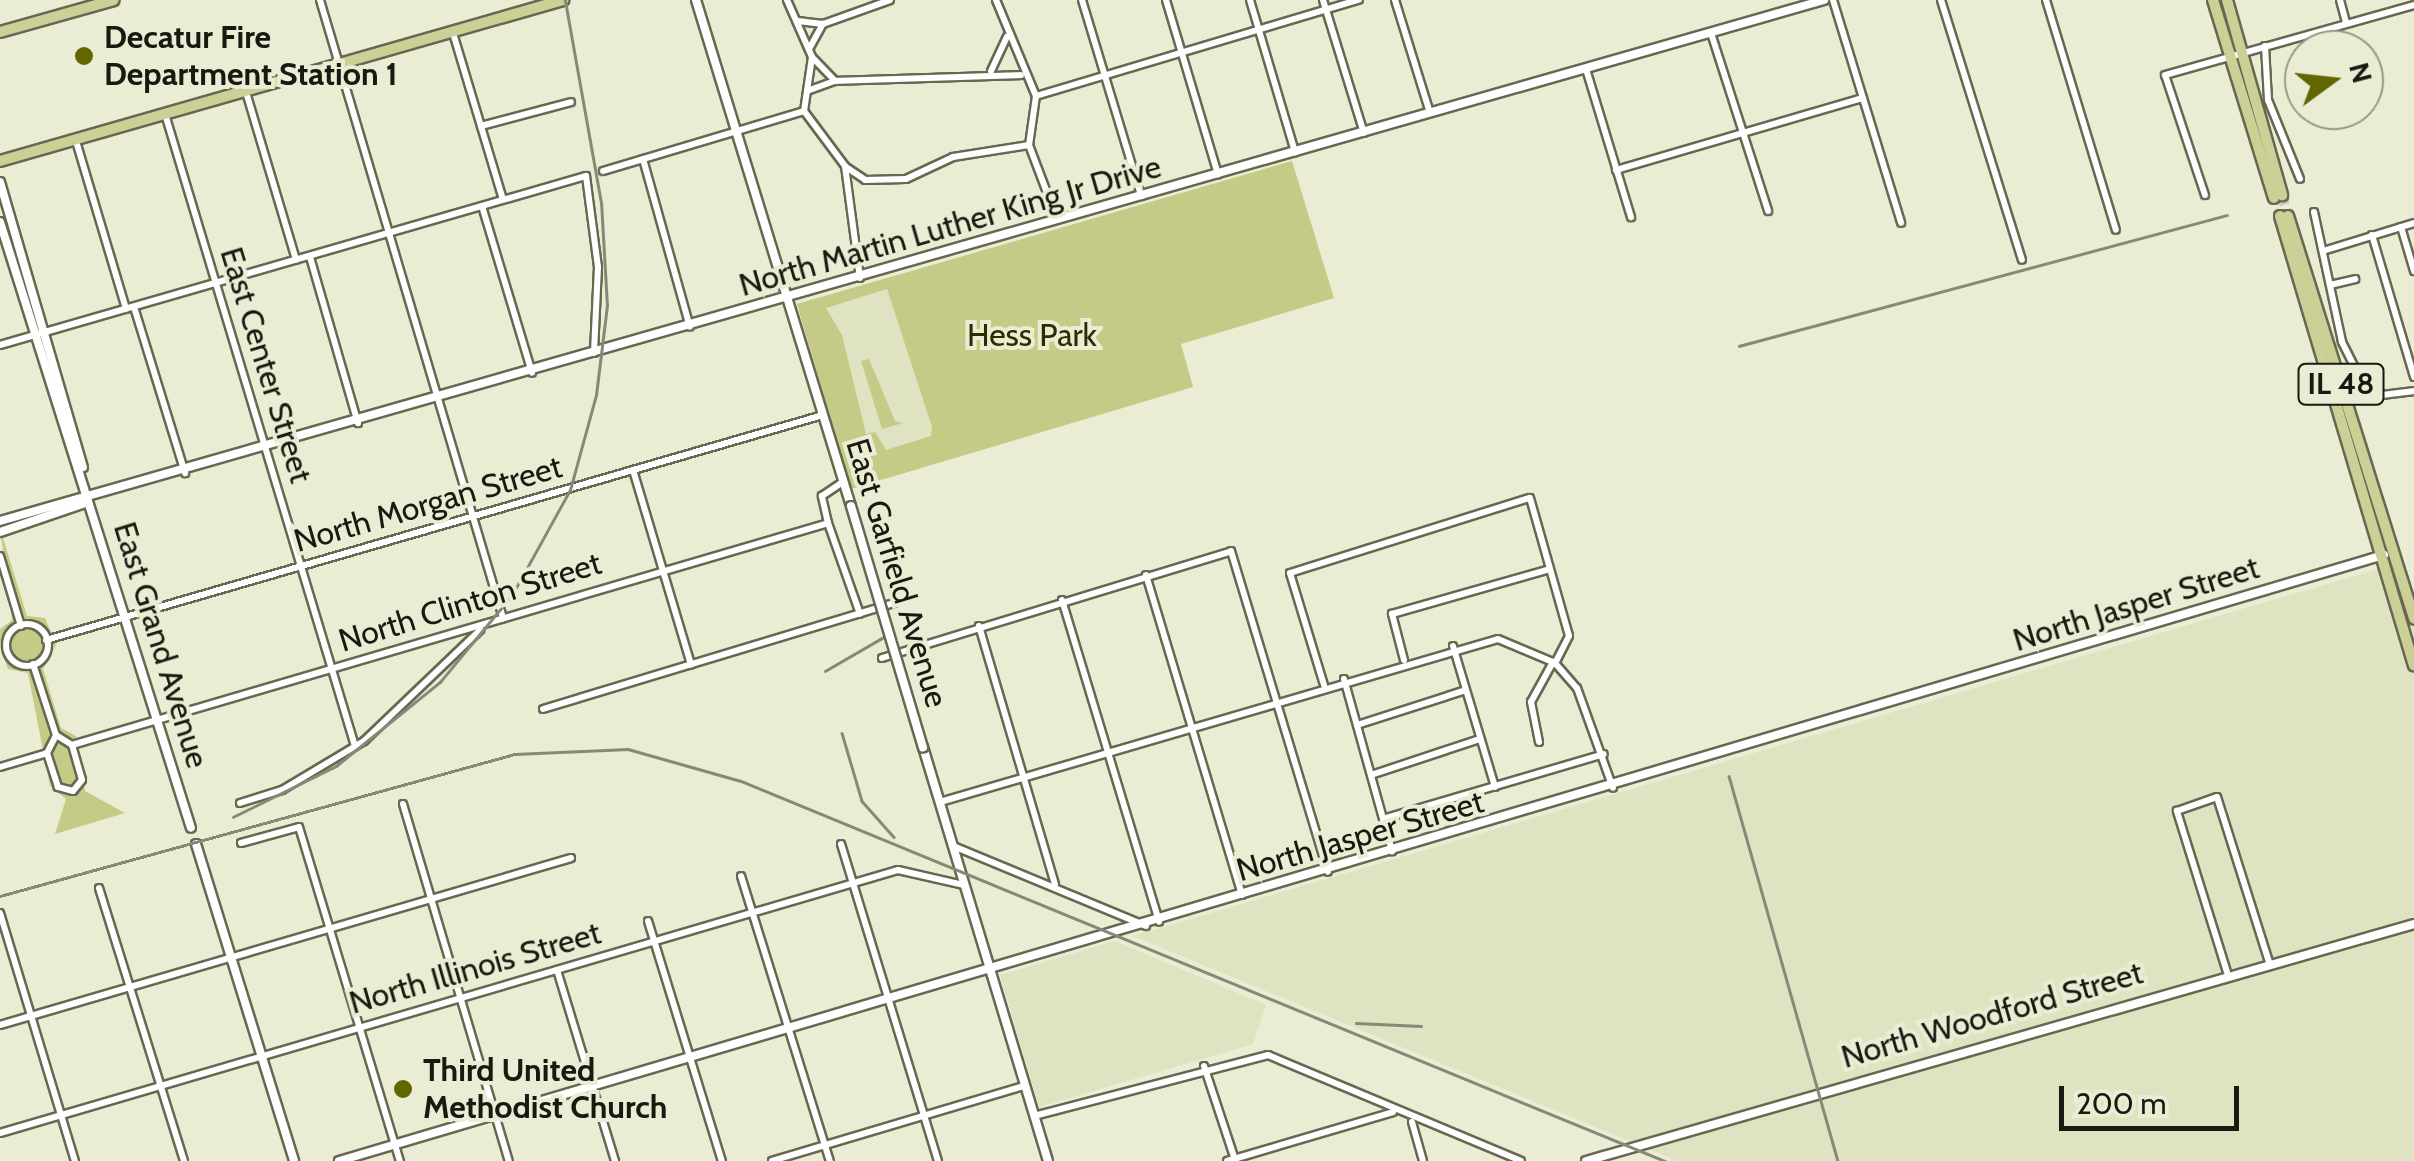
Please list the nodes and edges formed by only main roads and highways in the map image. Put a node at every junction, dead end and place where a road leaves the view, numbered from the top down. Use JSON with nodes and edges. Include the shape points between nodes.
{"nodes":[{"id":1,"x":114,"y":0,"type":"edge"},
{"id":2,"x":562,"y":0,"type":"edge"},
{"id":3,"x":2213,"y":0,"type":"edge"},
{"id":4,"x":2227,"y":0,"type":"edge"},
{"id":5,"x":0,"y":32,"type":"edge"},
{"id":6,"x":2238,"y":54,"type":"junction"},
{"id":7,"x":0,"y":160,"type":"edge"},
{"id":8,"x":2278,"y":197,"type":"tunnel mouth"},
{"id":9,"x":2284,"y":216,"type":"tunnel mouth"},
{"id":10,"x":2387,"y":554,"type":"junction"},
{"id":11,"x":2414,"y":619,"type":"edge"},
{"id":12,"x":2414,"y":664,"type":"edge"}],
"edges":[{"from":1,"to":5,"type":"main road"},
{"from":2,"to":7,"type":"main road"},
{"from":3,"to":6,"type":"main road"},
{"from":4,"to":6,"type":"main road"},
{"from":6,"to":8,"type":"main road"},
{"from":9,"to":10,"type":"main road","number":"IL 48"},
{"from":10,"to":11,"type":"main road","number":"IL 48"},
{"from":10,"to":12,"type":"main road","number":"IL 48"}]}
